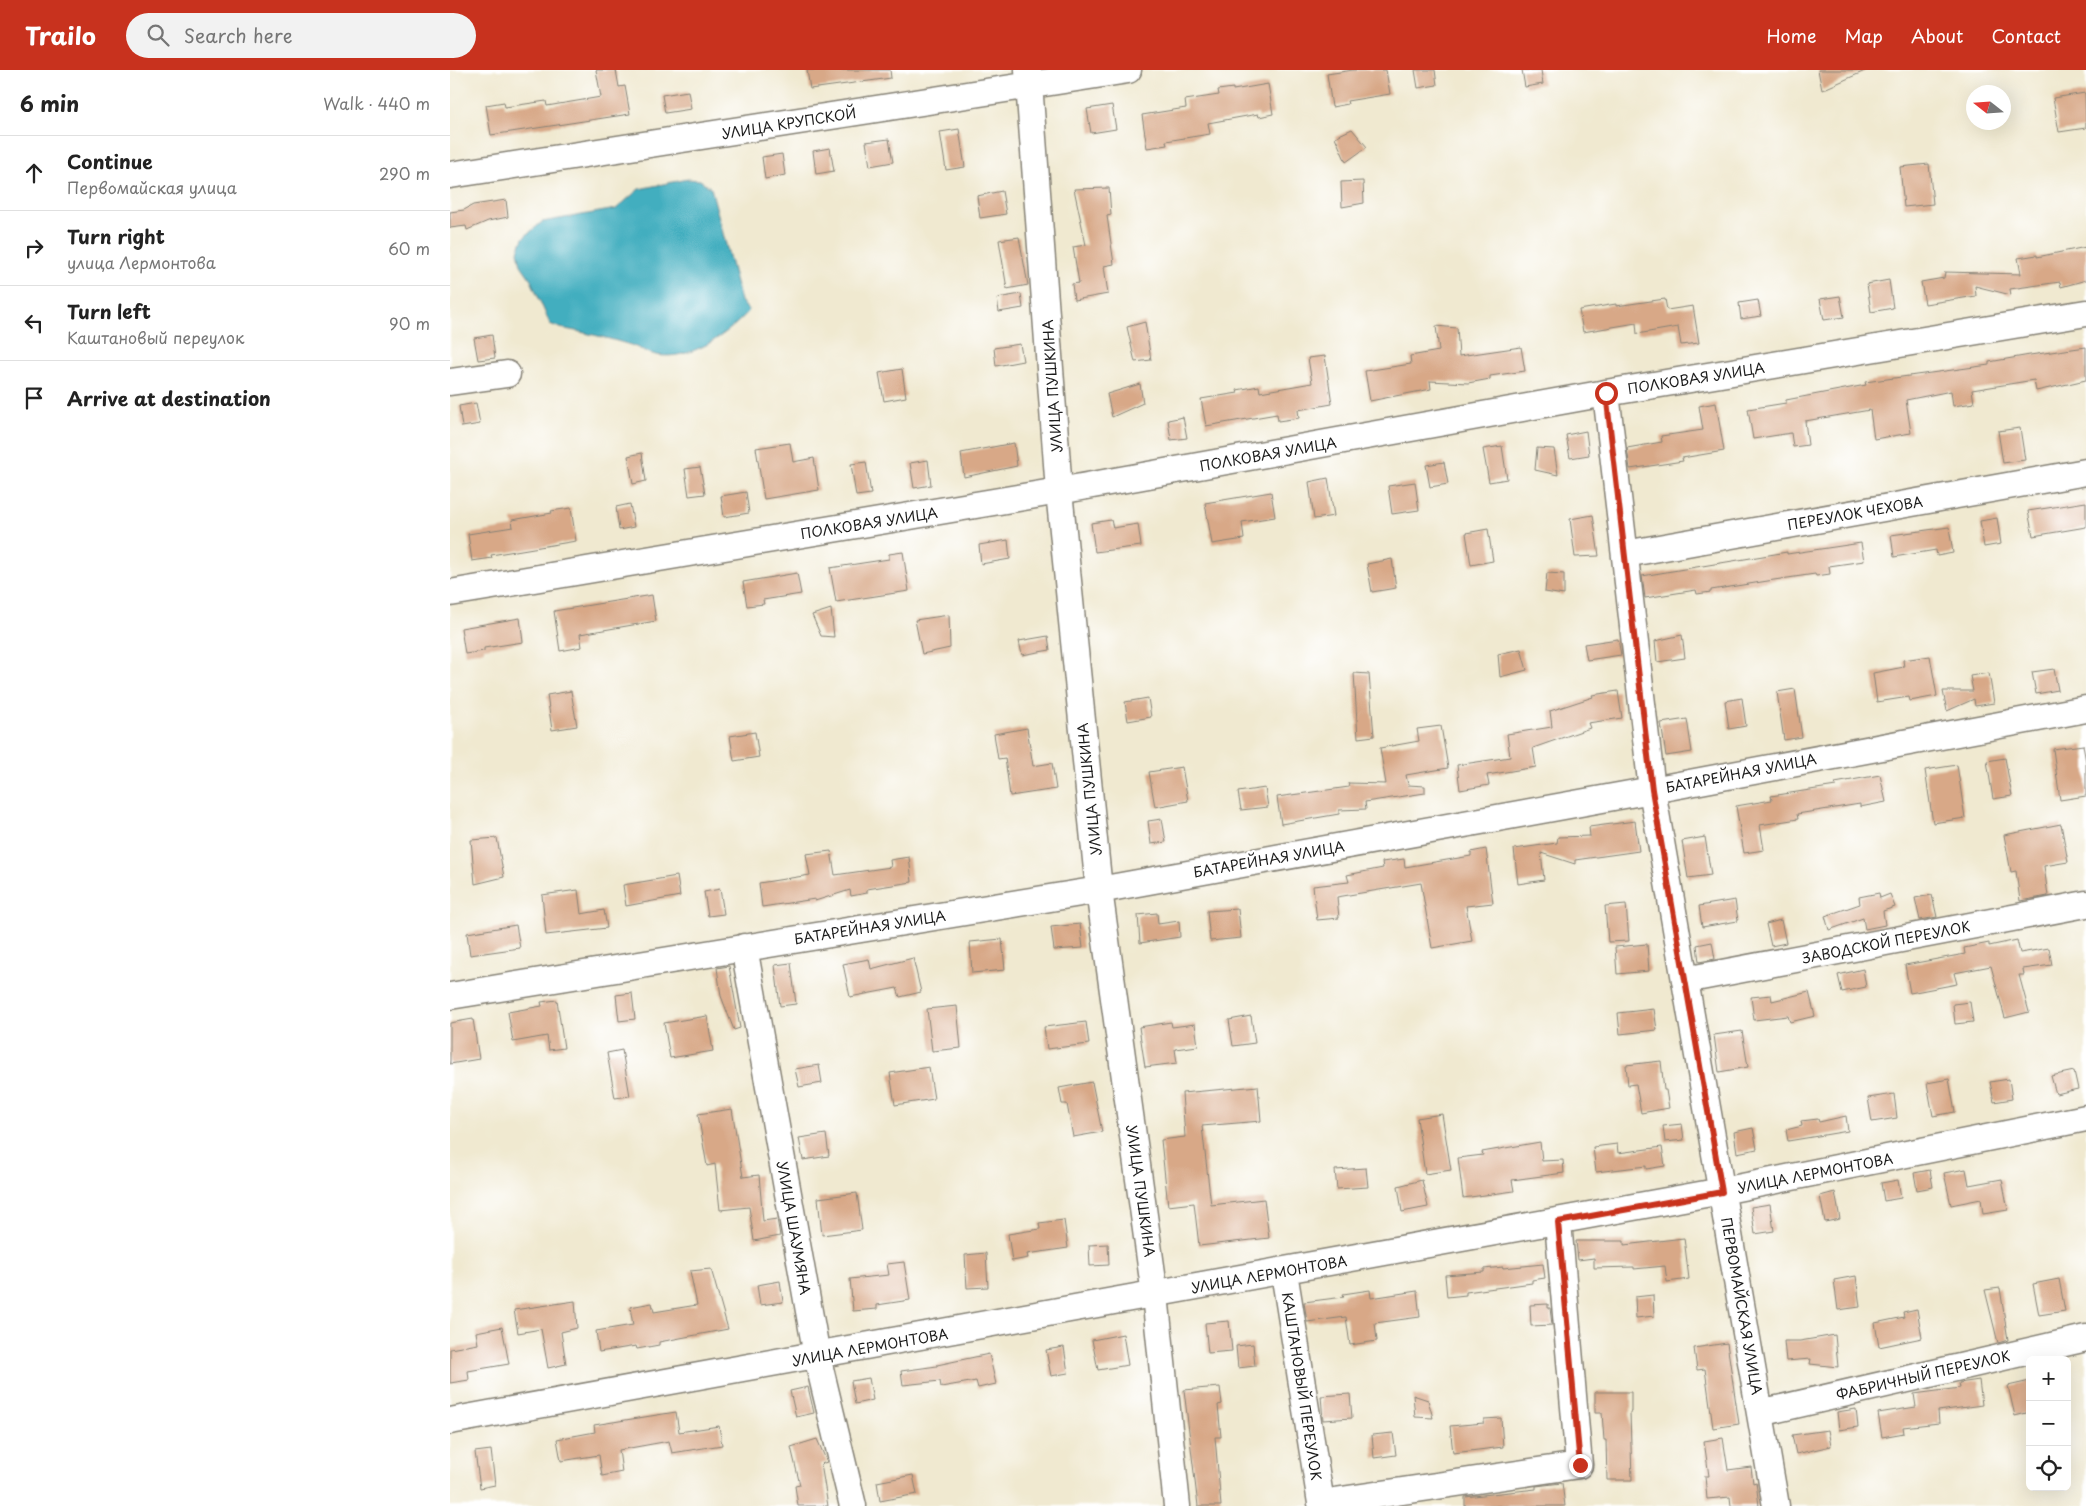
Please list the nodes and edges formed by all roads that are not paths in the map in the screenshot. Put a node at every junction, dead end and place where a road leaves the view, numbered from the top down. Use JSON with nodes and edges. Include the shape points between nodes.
{"nodes":[{"id":1,"x":1128,"y":70,"type":"edge"},
{"id":2,"x":1029,"y":78,"type":"edge"},
{"id":3,"x":450,"y":175,"type":"edge"},
{"id":4,"x":2086,"y":313,"type":"edge"},
{"id":5,"x":507,"y":374,"type":"dead end"},
{"id":6,"x":450,"y":382,"type":"edge"},
{"id":7,"x":1606,"y":393,"type":"junction"},
{"id":8,"x":2086,"y":472,"type":"edge"},
{"id":9,"x":1059,"y":491,"type":"junction"},
{"id":10,"x":1625,"y":554,"type":"junction"},
{"id":11,"x":450,"y":593,"type":"edge"},
{"id":12,"x":2086,"y":708,"type":"edge"},
{"id":13,"x":1652,"y":790,"type":"junction"},
{"id":14,"x":1099,"y":890,"type":"junction"},
{"id":15,"x":2086,"y":904,"type":"edge"},
{"id":16,"x":744,"y":947,"type":"junction"},
{"id":17,"x":1685,"y":980,"type":"junction"},
{"id":18,"x":450,"y":996,"type":"edge"},
{"id":19,"x":2086,"y":1118,"type":"edge"},
{"id":20,"x":1722,"y":1192,"type":"junction"},
{"id":21,"x":1558,"y":1222,"type":"junction"},
{"id":22,"x":1284,"y":1272,"type":"junction"},
{"id":23,"x":1155,"y":1295,"type":"junction"},
{"id":24,"x":2086,"y":1338,"type":"edge"},
{"id":25,"x":817,"y":1356,"type":"junction"},
{"id":26,"x":1760,"y":1413,"type":"junction"},
{"id":27,"x":450,"y":1421,"type":"edge"},
{"id":28,"x":852,"y":1506,"type":"edge"},
{"id":29,"x":1177,"y":1506,"type":"edge"},
{"id":30,"x":1776,"y":1506,"type":"edge"}],
"edges":[{"from":1,"to":2,"type":"street","name":"УЛИЦА КРУПСКОЙ"},
{"from":2,"to":3,"type":"street","name":"УЛИЦА КРУПСКОЙ"},
{"from":2,"to":9,"type":"street","name":"УЛИЦА ПУШКИНА"},
{"from":4,"to":7,"type":"street","name":"ПОЛКОВАЯ УЛИЦА"},
{"from":5,"to":6,"type":"street"},
{"from":7,"to":9,"type":"street","name":"ПОЛКОВАЯ УЛИЦА"},
{"from":7,"to":10,"type":"street","name":"ПЕРВОМАЙСКАЯ УЛИЦА"},
{"from":8,"to":10,"type":"street","name":"ПЕРЕУЛОК ЧЕХОВА"},
{"from":9,"to":11,"type":"street","name":"ПОЛКОВАЯ УЛИЦА"},
{"from":9,"to":14,"type":"street","name":"УЛИЦА ПУШКИНА"},
{"from":10,"to":13,"type":"street","name":"ПЕРВОМАЙСКАЯ УЛИЦА"},
{"from":12,"to":13,"type":"street","name":"БАТАРЕЙНАЯ УЛИЦА"},
{"from":13,"to":14,"type":"street","name":"БАТАРЕЙНАЯ УЛИЦА"},
{"from":13,"to":17,"type":"street","name":"ПЕРВОМАЙСКАЯ УЛИЦА"},
{"from":14,"to":16,"type":"street","name":"БАТАРЕЙНАЯ УЛИЦА"},
{"from":14,"to":23,"type":"street","name":"УЛИЦА ПУШКИНА"},
{"from":15,"to":17,"type":"street","name":"ЗАВОДСКОЙ ПЕРЕУЛОК"},
{"from":16,"to":18,"type":"street","name":"БАТАРЕЙНАЯ УЛИЦА"},
{"from":16,"to":25,"type":"street","name":"УЛИЦА ШАУМЯНА"},
{"from":17,"to":20,"type":"street","name":"ПЕРВОМАЙСКАЯ УЛИЦА"},
{"from":19,"to":20,"type":"street","name":"УЛИЦА ЛЕРМОНТОВА"},
{"from":20,"to":21,"type":"street","name":"УЛИЦА ЛЕРМОНТОВА"},
{"from":20,"to":26,"type":"street","name":"ПЕРВОМАЙСКАЯ УЛИЦА"},
{"from":21,"to":22,"type":"street","name":"УЛИЦА ЛЕРМОНТОВА"},
{"from":21,"to":22,"type":"street","name":"КАШТАНОВЫЙ ПЕРЕУЛОК","via":[[1580,1465],[1321,1503]]},
{"from":22,"to":23,"type":"street","name":"УЛИЦА ЛЕРМОНТОВА"},
{"from":23,"to":25,"type":"street","name":"УЛИЦА ЛЕРМОНТОВА"},
{"from":23,"to":29,"type":"street","name":"УЛИЦА ПУШКИНА"},
{"from":24,"to":26,"type":"street","name":"ФАБРИЧНЫЙ ПЕРЕУЛОК"},
{"from":25,"to":27,"type":"street","name":"УЛИЦА ЛЕРМОНТОВА"},
{"from":25,"to":28,"type":"street","name":"УЛИЦА ШАУМЯНА"},
{"from":26,"to":30,"type":"street","name":"ПЕРВОМАЙСКАЯ УЛИЦА"}]}
